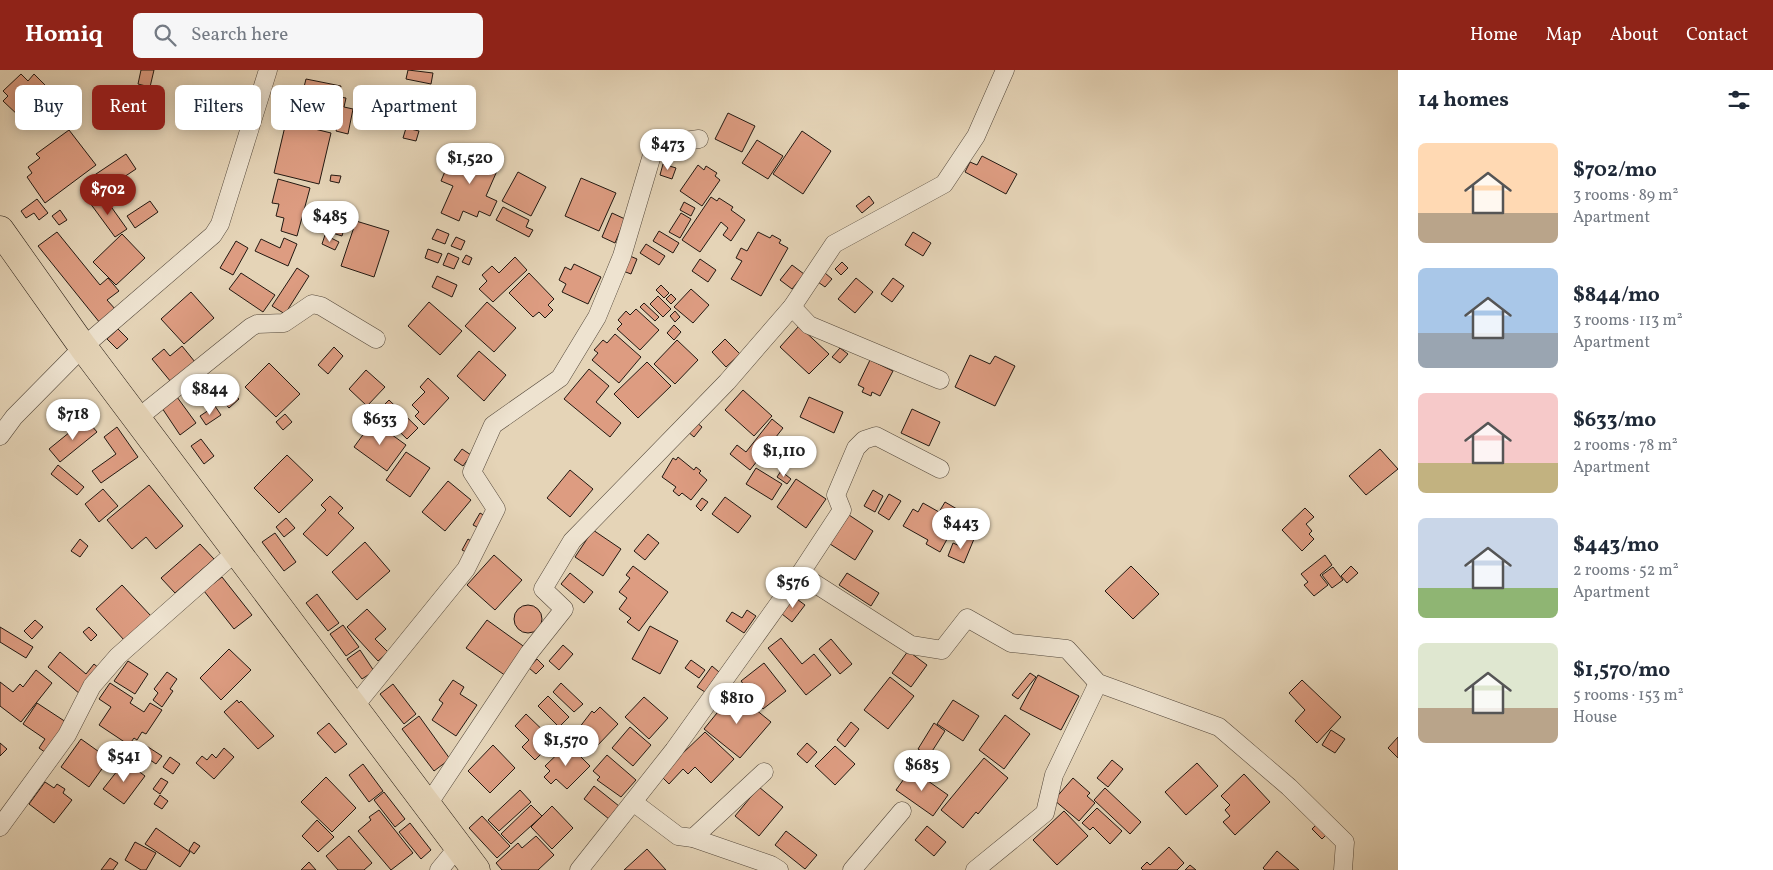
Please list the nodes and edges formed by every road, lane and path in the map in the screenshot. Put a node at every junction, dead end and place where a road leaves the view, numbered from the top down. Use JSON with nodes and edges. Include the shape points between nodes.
{"nodes":[{"id":1,"x":268,"y":70,"type":"edge"},
{"id":2,"x":1005,"y":70,"type":"edge"},
{"id":3,"x":699,"y":139,"type":"dead end"},
{"id":4,"x":0,"y":230,"type":"edge"},
{"id":5,"x":792,"y":307,"type":"junction"},
{"id":6,"x":376,"y":339,"type":"dead end"},
{"id":7,"x":83,"y":347,"type":"junction"},
{"id":8,"x":940,"y":380,"type":"dead end"},
{"id":9,"x":138,"y":418,"type":"junction"},
{"id":10,"x":0,"y":436,"type":"edge"},
{"id":11,"x":940,"y":469,"type":"dead end"},
{"id":12,"x":238,"y":550,"type":"junction"},
{"id":13,"x":800,"y":574,"type":"junction"},
{"id":14,"x":1098,"y":683,"type":"junction"},
{"id":15,"x":354,"y":707,"type":"junction"},
{"id":16,"x":764,"y":772,"type":"dead end"},
{"id":17,"x":633,"y":802,"type":"junction"},
{"id":18,"x":427,"y":806,"type":"junction"},
{"id":19,"x":902,"y":811,"type":"dead end"},
{"id":20,"x":0,"y":827,"type":"edge"},
{"id":21,"x":693,"y":838,"type":"junction"},
{"id":22,"x":458,"y":848,"type":"junction"},
{"id":23,"x":439,"y":870,"type":"edge"},
{"id":24,"x":476,"y":870,"type":"edge"},
{"id":25,"x":579,"y":870,"type":"edge"},
{"id":26,"x":779,"y":870,"type":"edge"},
{"id":27,"x":852,"y":870,"type":"edge"},
{"id":28,"x":975,"y":870,"type":"edge"},
{"id":29,"x":1343,"y":870,"type":"edge"}],
"edges":[{"from":1,"to":7,"type":"street","via":[[220,224],[213,235]]},
{"from":2,"to":5,"type":"street","via":[[976,136],[944,184],[834,244]]},
{"from":3,"to":15,"type":"street","via":[[655,145],[622,256],[597,317],[560,378],[493,425],[472,472],[496,509],[466,569]]},
{"from":4,"to":7,"type":"highway"},
{"from":5,"to":8,"type":"street","via":[[810,325]]},
{"from":5,"to":18,"type":"street","via":[[727,382],[572,540],[543,589],[564,609],[529,653]]},
{"from":6,"to":9,"type":"street","via":[[321,306],[312,304],[284,323],[251,327]]},
{"from":7,"to":9,"type":"highway"},
{"from":7,"to":10,"type":"street","via":[[14,417]]},
{"from":9,"to":12,"type":"highway"},
{"from":11,"to":13,"type":"street","via":[[876,436],[864,440],[856,448],[836,495],[842,510]]},
{"from":12,"to":15,"type":"highway"},
{"from":12,"to":20,"type":"street","via":[[118,656],[92,686],[67,735]]},
{"from":13,"to":14,"type":"street","via":[[910,645],[942,650],[967,618],[1011,643],[1066,649]]},
{"from":13,"to":17,"type":"street"},
{"from":14,"to":28,"type":"street","via":[[1054,775],[1044,813]]},
{"from":14,"to":29,"type":"street","via":[[1219,727],[1289,787],[1345,842]]},
{"from":15,"to":18,"type":"highway"},
{"from":16,"to":21,"type":"street"},
{"from":17,"to":21,"type":"street","via":[[678,836]]},
{"from":17,"to":25,"type":"street"},
{"from":18,"to":22,"type":"highway"},
{"from":19,"to":27,"type":"street"},
{"from":21,"to":26,"type":"street"},
{"from":22,"to":23,"type":"street"},
{"from":22,"to":24,"type":"highway"}]}
